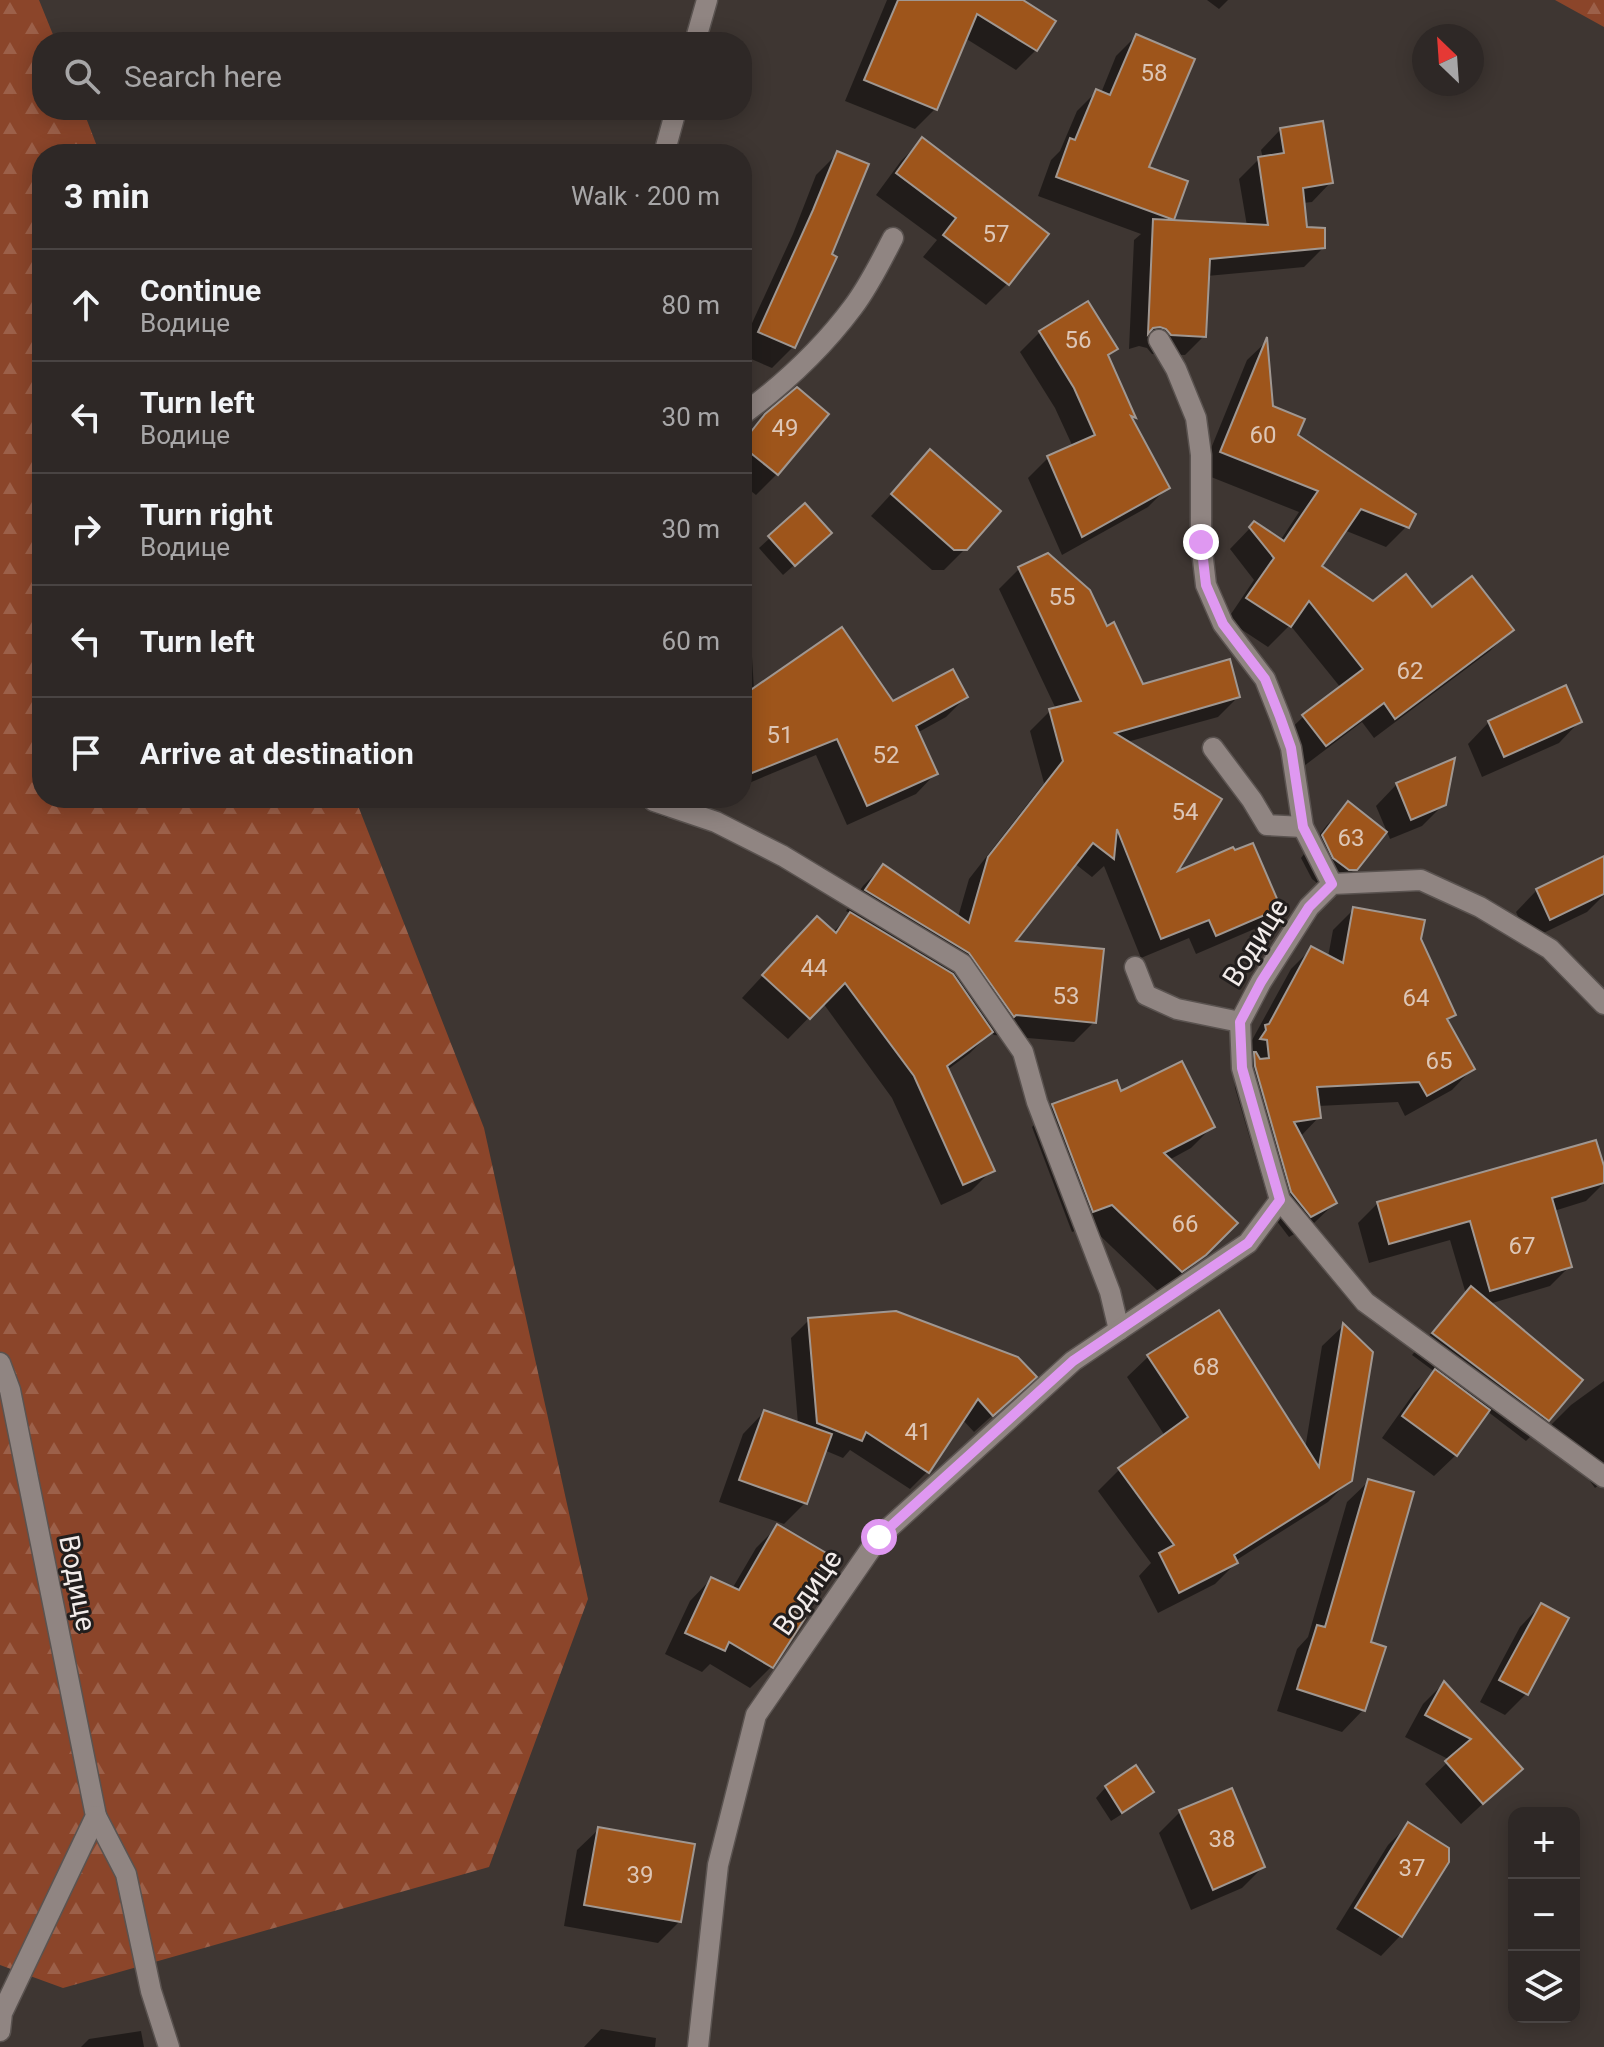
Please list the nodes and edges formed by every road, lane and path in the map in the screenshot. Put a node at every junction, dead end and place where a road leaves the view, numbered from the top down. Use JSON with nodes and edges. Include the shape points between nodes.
{"nodes":[{"id":1,"x":707,"y":0,"type":"edge"},
{"id":2,"x":698,"y":32,"type":"edge"},
{"id":3,"x":673,"y":120,"type":"edge"},
{"id":4,"x":667,"y":144,"type":"edge"},
{"id":5,"x":893,"y":238,"type":"dead end"},
{"id":6,"x":1159,"y":340,"type":"dead end"},
{"id":7,"x":752,"y":408,"type":"edge"},
{"id":8,"x":1213,"y":748,"type":"dead end"},
{"id":9,"x":675,"y":808,"type":"edge"},
{"id":10,"x":1303,"y":827,"type":"junction"},
{"id":11,"x":1332,"y":884,"type":"junction"},
{"id":12,"x":1135,"y":967,"type":"dead end"},
{"id":13,"x":1604,"y":1004,"type":"edge"},
{"id":14,"x":1240,"y":1022,"type":"junction"},
{"id":15,"x":1280,"y":1200,"type":"junction"},
{"id":16,"x":1119,"y":1330,"type":"junction"},
{"id":17,"x":0,"y":1363,"type":"edge"},
{"id":18,"x":1604,"y":1477,"type":"edge"},
{"id":19,"x":96,"y":1816,"type":"junction"},
{"id":20,"x":0,"y":2031,"type":"edge"},
{"id":21,"x":169,"y":2047,"type":"edge"},
{"id":22,"x":698,"y":2047,"type":"edge"}],
"edges":[{"from":1,"to":2,"type":"street"},
{"from":3,"to":4,"type":"street"},
{"from":5,"to":7,"type":"street","via":[[854,306],[829,337]]},
{"from":6,"to":10,"type":"street","via":[[1196,418],[1206,585],[1223,624],[1265,679],[1291,748]]},
{"from":8,"to":10,"type":"street","via":[[1267,825]]},
{"from":9,"to":16,"type":"street","via":[[783,856],[962,964],[1023,1052]]},
{"from":10,"to":11,"type":"street"},
{"from":11,"to":13,"type":"street","via":[[1421,880],[1480,907],[1550,949]]},
{"from":11,"to":14,"type":"street","name":"Водице","via":[[1309,907]]},
{"from":12,"to":14,"type":"street","via":[[1146,995],[1177,1009]]},
{"from":14,"to":15,"type":"street","name":"Водице","via":[[1242,1068]]},
{"from":15,"to":16,"type":"street","name":"Водице","via":[[1248,1243]]},
{"from":15,"to":18,"type":"street","name":"Водице","via":[[1365,1302]]},
{"from":16,"to":22,"type":"street","name":"Водице","via":[[1073,1361],[879,1537],[756,1715],[718,1865]]},
{"from":17,"to":19,"type":"street","name":"Водице","via":[[10,1390]]},
{"from":19,"to":20,"type":"street","via":[[2,2013]]},
{"from":19,"to":21,"type":"street","name":"Водице","via":[[126,1874]]}]}
